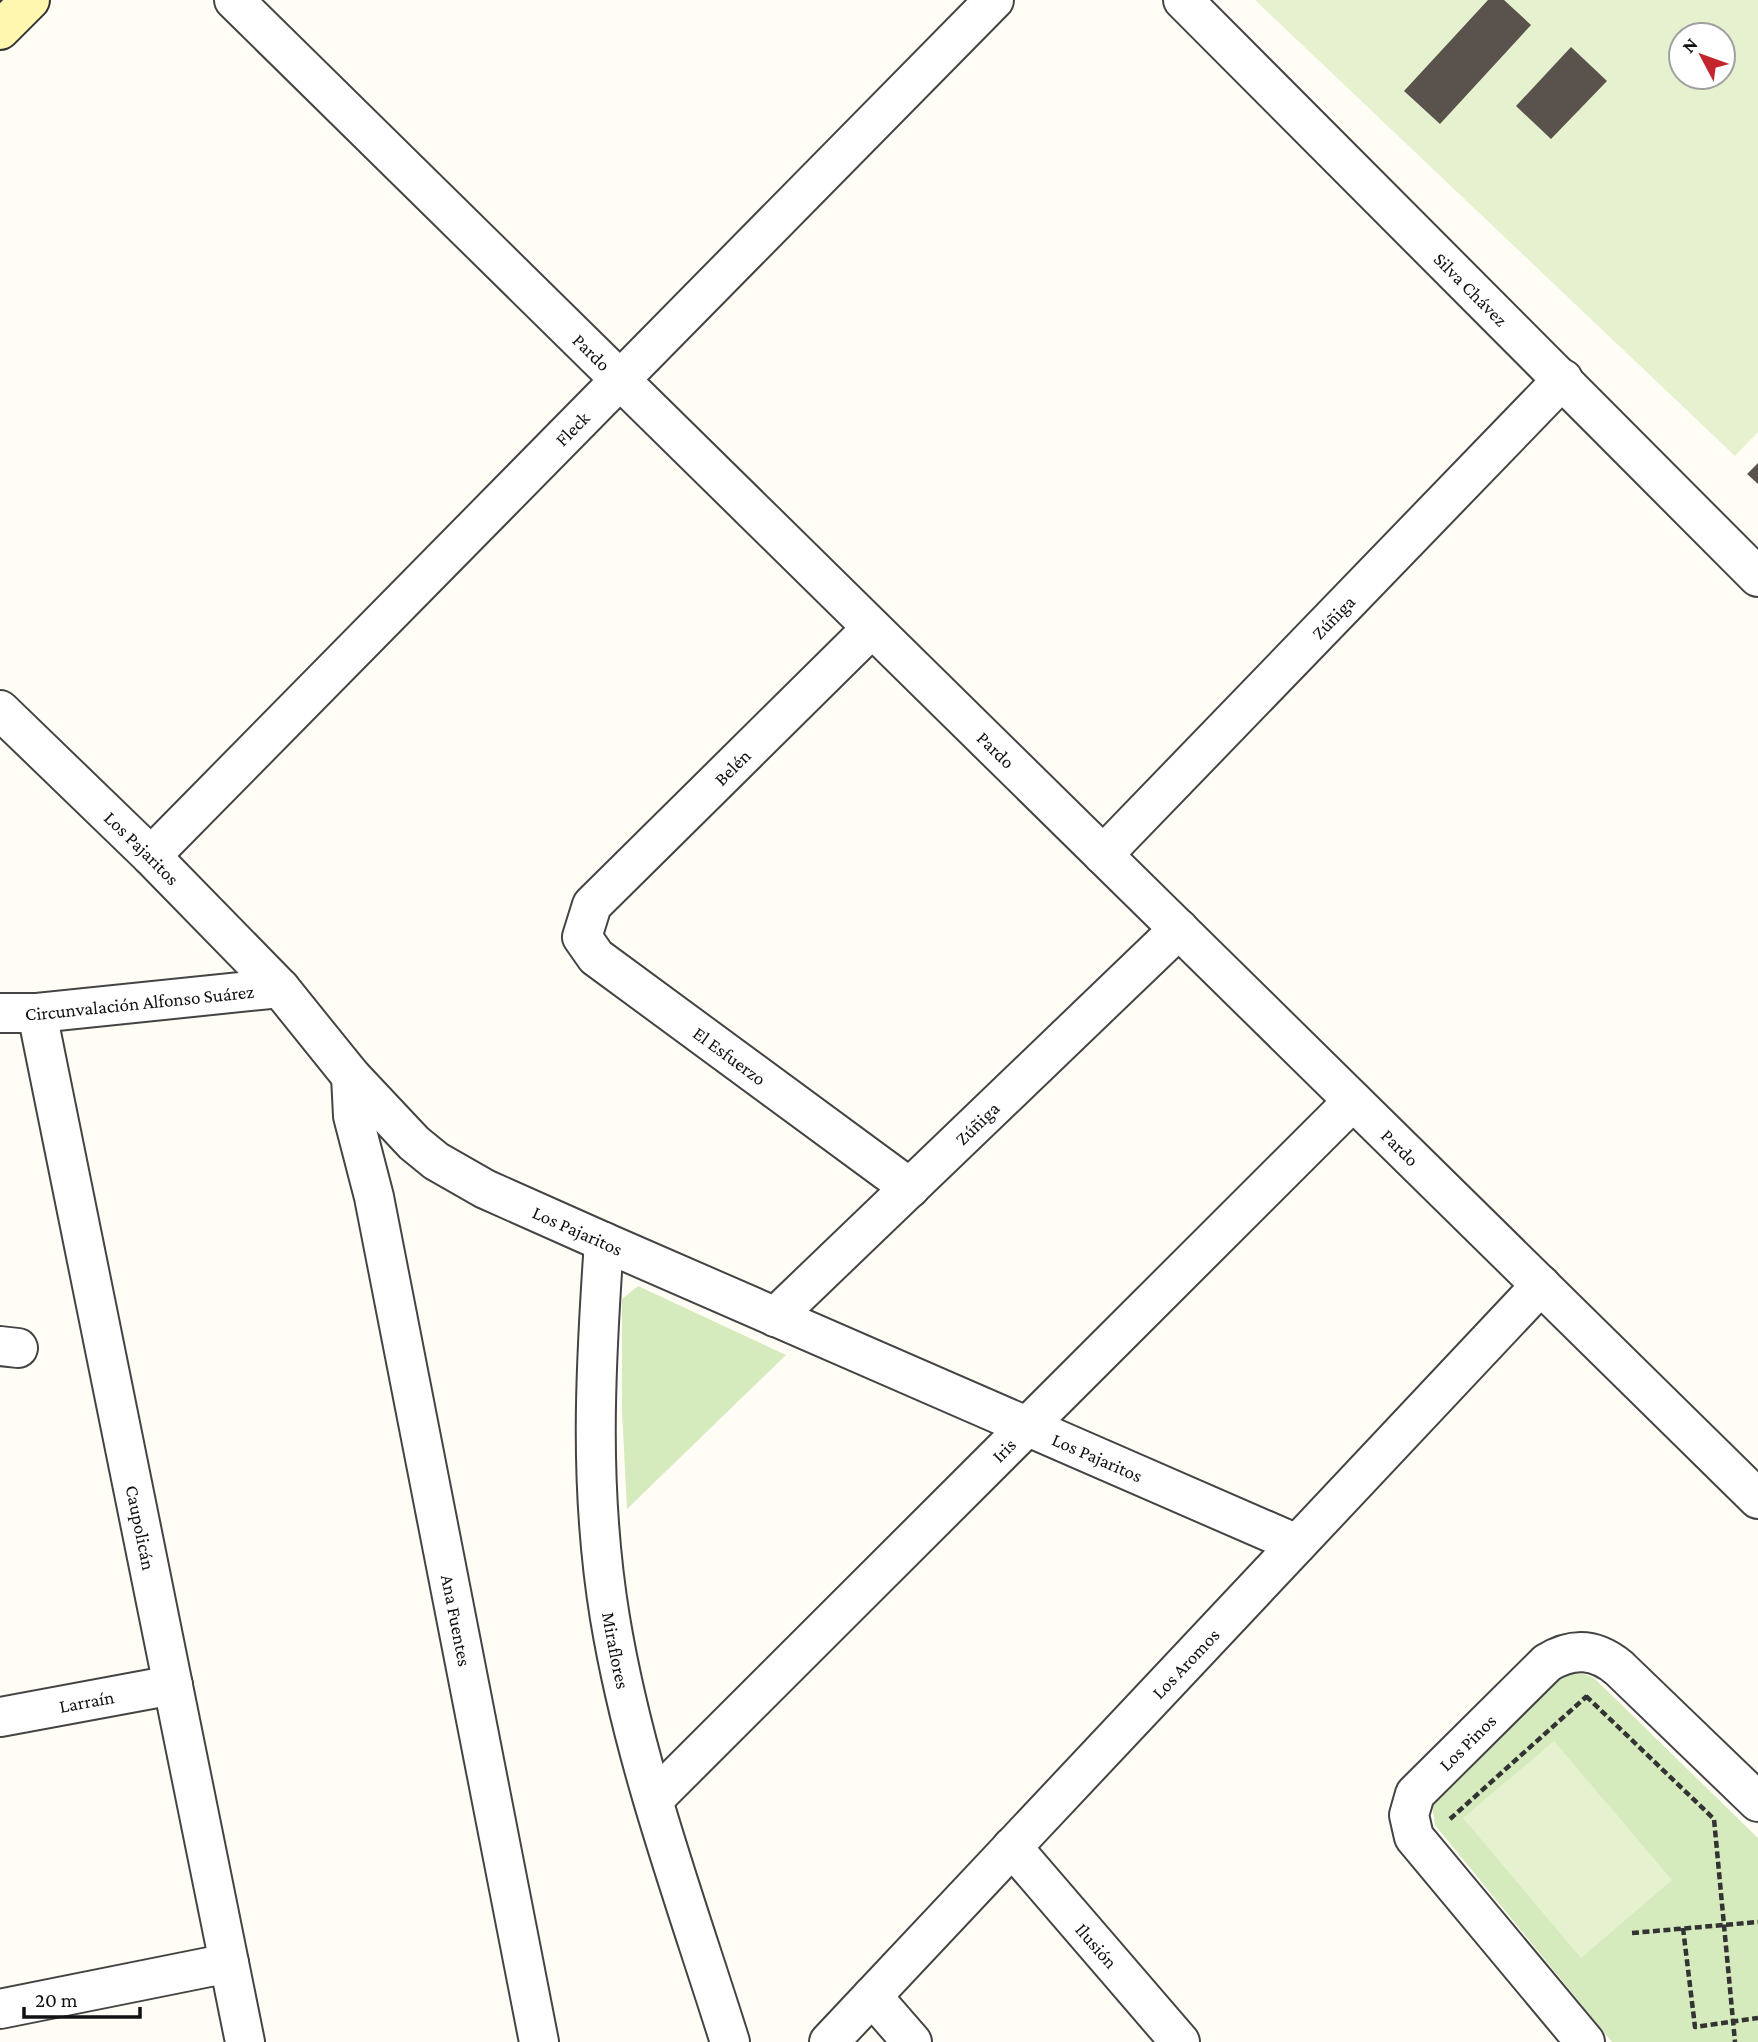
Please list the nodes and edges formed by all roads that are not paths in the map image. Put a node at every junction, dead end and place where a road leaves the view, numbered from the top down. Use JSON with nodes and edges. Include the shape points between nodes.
{"nodes":[{"id":1,"x":30,"y":0,"type":"edge"},
{"id":2,"x":234,"y":0,"type":"edge"},
{"id":3,"x":994,"y":0,"type":"edge"},
{"id":4,"x":1183,"y":0,"type":"edge"},
{"id":5,"x":0,"y":30,"type":"edge"},
{"id":6,"x":1563,"y":379,"type":"junction"},
{"id":7,"x":620,"y":380,"type":"junction"},
{"id":8,"x":1758,"y":577,"type":"edge"},
{"id":9,"x":872,"y":628,"type":"junction"},
{"id":10,"x":0,"y":710,"type":"edge"},
{"id":11,"x":1103,"y":855,"type":"junction"},
{"id":12,"x":150,"y":856,"type":"junction"},
{"id":13,"x":592,"y":905,"type":"joint"},
{"id":14,"x":1179,"y":929,"type":"junction"},
{"id":15,"x":280,"y":988,"type":"junction"},
{"id":16,"x":0,"y":1013,"type":"edge"},
{"id":17,"x":37,"y":1013,"type":"junction"},
{"id":18,"x":351,"y":1076,"type":"junction"},
{"id":19,"x":1353,"y":1101,"type":"junction"},
{"id":20,"x":414,"y":1143,"type":"junction"},
{"id":21,"x":910,"y":1188,"type":"junction"},
{"id":22,"x":374,"y":1198,"type":"junction"},
{"id":23,"x":604,"y":1242,"type":"junction"},
{"id":24,"x":1541,"y":1285,"type":"junction"},
{"id":25,"x":775,"y":1317,"type":"junction"},
{"id":26,"x":1027,"y":1427,"type":"junction"},
{"id":27,"x":1758,"y":1499,"type":"edge"},
{"id":28,"x":1297,"y":1544,"type":"junction"},
{"id":29,"x":173,"y":1685,"type":"junction"},
{"id":30,"x":0,"y":1717,"type":"edge"},
{"id":31,"x":654,"y":1799,"type":"junction"},
{"id":32,"x":1758,"y":1802,"type":"edge"},
{"id":33,"x":1012,"y":1847,"type":"junction"},
{"id":34,"x":229,"y":1963,"type":"junction"},
{"id":35,"x":872,"y":1996,"type":"junction"},
{"id":36,"x":0,"y":2009,"type":"edge"},
{"id":37,"x":245,"y":2042,"type":"edge"},
{"id":38,"x":539,"y":2042,"type":"edge"},
{"id":39,"x":730,"y":2042,"type":"edge"},
{"id":40,"x":829,"y":2042,"type":"edge"},
{"id":41,"x":912,"y":2042,"type":"edge"},
{"id":42,"x":1181,"y":2042,"type":"edge"},
{"id":43,"x":1585,"y":2042,"type":"edge"}],
"edges":[{"from":1,"to":5,"type":"street"},
{"from":2,"to":7,"type":"street","name":"Pardo"},
{"from":3,"to":7,"type":"street","name":"Fleck"},
{"from":4,"to":6,"type":"street","name":"Silva Chávez"},
{"from":6,"to":8,"type":"street","name":"Silva Chávez"},
{"from":6,"to":11,"type":"street","name":"Zúñiga"},
{"from":7,"to":9,"type":"street","name":"Pardo"},
{"from":7,"to":12,"type":"street","name":"Fleck"},
{"from":9,"to":11,"type":"street","name":"Pardo"},
{"from":9,"to":13,"type":"street","name":"Belén"},
{"from":10,"to":12,"type":"street","name":"Los Pajaritos"},
{"from":11,"to":14,"type":"street","name":"Pardo"},
{"from":12,"to":15,"type":"street","name":"Los Pajaritos"},
{"from":13,"to":21,"type":"street","name":"El Esfuerzo","via":[[582,937],[596,957]]},
{"from":14,"to":19,"type":"street","name":"Pardo"},
{"from":14,"to":21,"type":"street","name":"Zúñiga"},
{"from":15,"to":17,"type":"street","name":"Circunvalación Alfonso Suárez"},
{"from":15,"to":18,"type":"street","name":"Los Pajaritos"},
{"from":16,"to":17,"type":"street","name":"Circunvalación Alfonso Suárez"},
{"from":17,"to":29,"type":"street","name":"Caupolicán"},
{"from":18,"to":20,"type":"street","name":"Los Pajaritos"},
{"from":18,"to":22,"type":"street","name":"Ana Fuentes","via":[[353,1116]]},
{"from":19,"to":24,"type":"street","name":"Pardo"},
{"from":19,"to":26,"type":"street","name":"Iris"},
{"from":20,"to":22,"type":"street"},
{"from":20,"to":23,"type":"street","name":"Los Pajaritos","via":[[460,1177]]},
{"from":21,"to":25,"type":"street","name":"Zúñiga"},
{"from":22,"to":38,"type":"street","name":"Ana Fuentes"},
{"from":23,"to":25,"type":"street","name":"Los Pajaritos"},
{"from":23,"to":31,"type":"street","name":"Miraflores","via":[[594,1432],[599,1531],[621,1678]]},
{"from":24,"to":27,"type":"street","name":"Pardo"},
{"from":24,"to":28,"type":"street","name":"Los Aromos"},
{"from":25,"to":26,"type":"street","name":"Los Pajaritos"},
{"from":26,"to":28,"type":"street","name":"Los Pajaritos"},
{"from":26,"to":31,"type":"street","name":"Iris"},
{"from":28,"to":33,"type":"street","name":"Los Aromos"},
{"from":29,"to":30,"type":"street","name":"Larraín"},
{"from":29,"to":34,"type":"street","name":"Caupolicán"},
{"from":31,"to":39,"type":"street","name":"Miraflores"},
{"from":32,"to":43,"type":"street","name":"Los Pinos","via":[[1619,1668],[1595,1653],[1581,1651],[1547,1663],[1415,1794],[1409,1815],[1414,1837]]},
{"from":33,"to":35,"type":"street","name":"Los Aromos"},
{"from":33,"to":42,"type":"street","name":"Ilusión"},
{"from":34,"to":36,"type":"street"},
{"from":34,"to":37,"type":"street","name":"Caupolicán"},
{"from":35,"to":40,"type":"street","name":"Los Aromos"},
{"from":35,"to":41,"type":"street"}]}
